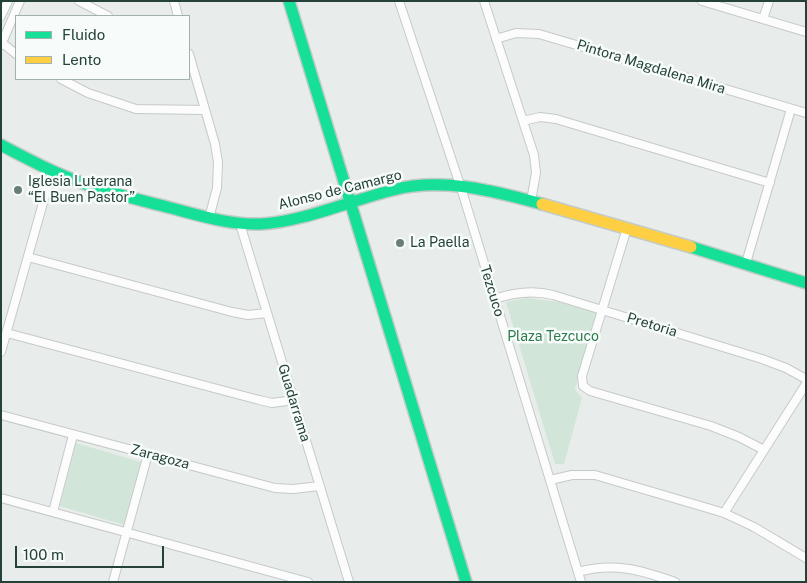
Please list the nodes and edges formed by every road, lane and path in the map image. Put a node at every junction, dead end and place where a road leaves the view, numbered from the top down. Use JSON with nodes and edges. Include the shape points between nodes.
{"nodes":[{"id":1,"x":8,"y":1,"type":"edge"},
{"id":2,"x":20,"y":1,"type":"edge"},
{"id":3,"x":79,"y":1,"type":"edge"},
{"id":4,"x":174,"y":1,"type":"edge"},
{"id":5,"x":289,"y":1,"type":"edge"},
{"id":6,"x":399,"y":1,"type":"edge"},
{"id":7,"x":484,"y":1,"type":"edge"},
{"id":8,"x":702,"y":1,"type":"edge"},
{"id":9,"x":769,"y":1,"type":"edge"},
{"id":10,"x":106,"y":15,"type":"edge"},
{"id":11,"x":178,"y":15,"type":"edge"},
{"id":12,"x":1,"y":16,"type":"edge"},
{"id":13,"x":763,"y":19,"type":"junction"},
{"id":14,"x":806,"y":32,"type":"edge"},
{"id":15,"x":496,"y":39,"type":"junction"},
{"id":16,"x":2,"y":43,"type":"edge"},
{"id":17,"x":15,"y":53,"type":"edge"},
{"id":18,"x":190,"y":58,"type":"edge"},
{"id":19,"x":63,"y":80,"type":"edge"},
{"id":20,"x":792,"y":109,"type":"junction"},
{"id":21,"x":205,"y":110,"type":"junction"},
{"id":22,"x":806,"y":113,"type":"edge"},
{"id":23,"x":523,"y":121,"type":"junction"},
{"id":24,"x":1,"y":145,"type":"edge"},
{"id":25,"x":52,"y":171,"type":"junction"},
{"id":26,"x":770,"y":183,"type":"junction"},
{"id":27,"x":460,"y":185,"type":"junction"},
{"id":28,"x":531,"y":201,"type":"junction"},
{"id":29,"x":350,"y":202,"type":"junction"},
{"id":30,"x":209,"y":218,"type":"junction"},
{"id":31,"x":240,"y":224,"type":"junction"},
{"id":32,"x":627,"y":228,"type":"junction"},
{"id":33,"x":28,"y":258,"type":"junction"},
{"id":34,"x":746,"y":263,"type":"junction"},
{"id":35,"x":806,"y":283,"type":"edge"},
{"id":36,"x":494,"y":299,"type":"junction"},
{"id":37,"x":602,"y":310,"type":"junction"},
{"id":38,"x":267,"y":313,"type":"junction"},
{"id":39,"x":7,"y":333,"type":"junction"},
{"id":40,"x":1,"y":352,"type":"edge"},
{"id":41,"x":806,"y":379,"type":"edge"},
{"id":42,"x":806,"y":384,"type":"edge"},
{"id":43,"x":294,"y":400,"type":"junction"},
{"id":44,"x":1,"y":415,"type":"edge"},
{"id":45,"x":73,"y":435,"type":"junction"},
{"id":46,"x":764,"y":450,"type":"junction"},
{"id":47,"x":148,"y":454,"type":"junction"},
{"id":48,"x":550,"y":480,"type":"junction"},
{"id":49,"x":320,"y":486,"type":"junction"},
{"id":50,"x":1,"y":498,"type":"edge"},
{"id":51,"x":53,"y":512,"type":"junction"},
{"id":52,"x":724,"y":514,"type":"junction"},
{"id":53,"x":127,"y":533,"type":"junction"},
{"id":54,"x":806,"y":558,"type":"edge"},
{"id":55,"x":578,"y":572,"type":"junction"},
{"id":56,"x":113,"y":582,"type":"edge"},
{"id":57,"x":308,"y":582,"type":"edge"},
{"id":58,"x":349,"y":582,"type":"edge"},
{"id":59,"x":466,"y":582,"type":"edge"},
{"id":60,"x":581,"y":582,"type":"edge"},
{"id":61,"x":675,"y":582,"type":"edge"}],
"edges":[{"from":1,"to":12,"type":"street"},
{"from":2,"to":16,"type":"street"},
{"from":3,"to":10,"type":"street"},
{"from":4,"to":11,"type":"street"},
{"from":5,"to":29,"type":"street"},
{"from":6,"to":27,"type":"street","name":"Tezcuco"},
{"from":7,"to":15,"type":"street"},
{"from":8,"to":13,"type":"street"},
{"from":9,"to":13,"type":"street"},
{"from":13,"to":14,"type":"street"},
{"from":15,"to":20,"type":"street","name":"Pintora Magdalena Mira","via":[[516,33],[539,34]]},
{"from":15,"to":23,"type":"street"},
{"from":16,"to":17,"type":"street"},
{"from":18,"to":21,"type":"street"},
{"from":19,"to":21,"type":"street","via":[[88,93],[136,109]]},
{"from":20,"to":22,"type":"street","name":"Pintora Magdalena Mira"},
{"from":20,"to":26,"type":"street"},
{"from":21,"to":30,"type":"street","via":[[215,144],[218,171]]},
{"from":23,"to":26,"type":"street","via":[[540,117],[556,119]]},
{"from":23,"to":28,"type":"street","via":[[536,164]]},
{"from":24,"to":25,"type":"street","name":"Alonso de Camargo"},
{"from":25,"to":30,"type":"street","name":"Alonso de Camargo","via":[[91,186]]},
{"from":25,"to":33,"type":"street"},
{"from":26,"to":34,"type":"street"},
{"from":27,"to":28,"type":"street","name":"Alonso de Camargo"},
{"from":27,"to":29,"type":"street","name":"Alonso de Camargo","via":[[395,189]]},
{"from":27,"to":36,"type":"street","name":"Tezcuco"},
{"from":28,"to":32,"type":"street","name":"Alonso de Camargo"},
{"from":29,"to":31,"type":"street","name":"Alonso de Camargo","via":[[289,220]]},
{"from":29,"to":59,"type":"street"},
{"from":30,"to":31,"type":"street","name":"Alonso de Camargo"},
{"from":31,"to":38,"type":"street","name":"Guadarrama"},
{"from":32,"to":34,"type":"street","name":"Alonso de Camargo"},
{"from":32,"to":37,"type":"street"},
{"from":33,"to":38,"type":"street","via":[[232,312],[248,315]]},
{"from":33,"to":39,"type":"street"},
{"from":34,"to":35,"type":"street","name":"Alonso de Camargo"},
{"from":36,"to":37,"type":"street","name":"Pretoria","via":[[538,292]]},
{"from":36,"to":48,"type":"street","name":"Tezcuco"},
{"from":37,"to":41,"type":"street","name":"Pretoria","via":[[762,358]]},
{"from":37,"to":46,"type":"street","via":[[581,379],[583,386],[725,431]]},
{"from":38,"to":43,"type":"street","name":"Guadarrama"},
{"from":39,"to":40,"type":"street"},
{"from":39,"to":43,"type":"street","via":[[272,403]]},
{"from":42,"to":46,"type":"street"},
{"from":43,"to":49,"type":"street","name":"Guadarrama"},
{"from":44,"to":45,"type":"street","name":"Zaragoza"},
{"from":45,"to":47,"type":"street","name":"Zaragoza"},
{"from":45,"to":51,"type":"street"},
{"from":46,"to":52,"type":"street"},
{"from":47,"to":49,"type":"street","name":"Zaragoza","via":[[275,488]]},
{"from":47,"to":53,"type":"street"},
{"from":48,"to":52,"type":"street","via":[[572,475],[595,476]]},
{"from":48,"to":55,"type":"street","name":"Tezcuco"},
{"from":49,"to":58,"type":"street","name":"Guadarrama"},
{"from":50,"to":51,"type":"street"},
{"from":51,"to":53,"type":"street"},
{"from":52,"to":54,"type":"street","via":[[754,527]]},
{"from":53,"to":56,"type":"street"},
{"from":53,"to":57,"type":"street"},
{"from":55,"to":60,"type":"street","name":"Tezcuco"},
{"from":55,"to":61,"type":"street","via":[[620,567]]}]}
